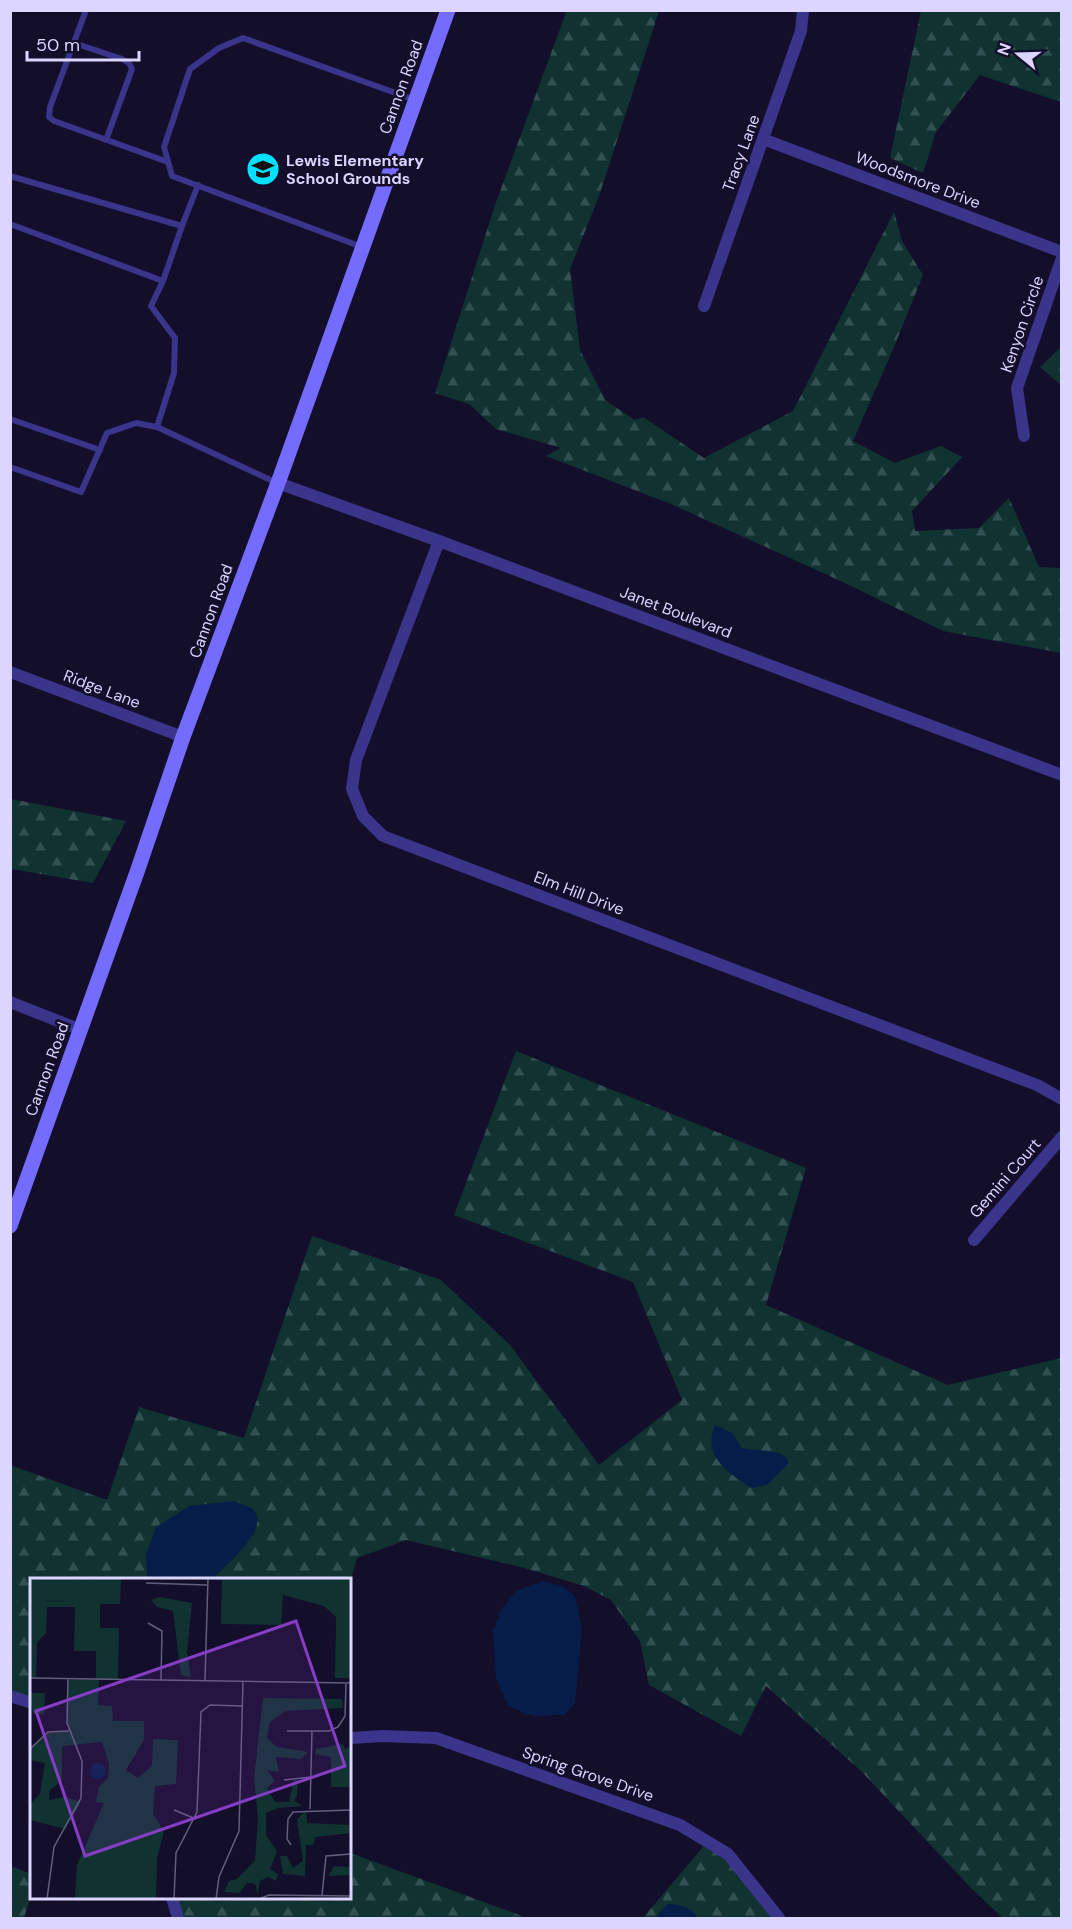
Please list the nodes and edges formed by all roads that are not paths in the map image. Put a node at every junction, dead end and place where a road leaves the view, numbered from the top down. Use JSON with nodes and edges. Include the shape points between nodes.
{"nodes":[{"id":1,"x":86,"y":10,"type":"edge"},
{"id":2,"x":448,"y":10,"type":"edge"},
{"id":3,"x":803,"y":10,"type":"edge"},
{"id":4,"x":74,"y":43,"type":"junction"},
{"id":5,"x":416,"y":100,"type":"junction"},
{"id":6,"x":763,"y":139,"type":"junction"},
{"id":7,"x":106,"y":140,"type":"junction"},
{"id":8,"x":168,"y":162,"type":"junction"},
{"id":9,"x":10,"y":176,"type":"edge"},
{"id":10,"x":198,"y":185,"type":"junction"},
{"id":11,"x":10,"y":224,"type":"edge"},
{"id":12,"x":182,"y":226,"type":"junction"},
{"id":13,"x":363,"y":247,"type":"junction"},
{"id":14,"x":1062,"y":252,"type":"edge"},
{"id":15,"x":1062,"y":258,"type":"edge"},
{"id":16,"x":163,"y":281,"type":"junction"},
{"id":17,"x":704,"y":306,"type":"dead end"},
{"id":18,"x":10,"y":418,"type":"edge"},
{"id":19,"x":157,"y":427,"type":"junction"},
{"id":20,"x":1024,"y":436,"type":"dead end"},
{"id":21,"x":100,"y":450,"type":"junction"},
{"id":22,"x":10,"y":467,"type":"edge"},
{"id":23,"x":278,"y":483,"type":"junction"},
{"id":24,"x":439,"y":541,"type":"junction"},
{"id":25,"x":10,"y":672,"type":"edge"},
{"id":26,"x":183,"y":737,"type":"junction"},
{"id":27,"x":1062,"y":775,"type":"edge"},
{"id":28,"x":10,"y":1002,"type":"edge"},
{"id":29,"x":81,"y":1030,"type":"junction"},
{"id":30,"x":1062,"y":1099,"type":"edge"},
{"id":31,"x":1062,"y":1137,"type":"edge"},
{"id":32,"x":10,"y":1226,"type":"edge"},
{"id":33,"x":974,"y":1240,"type":"dead end"},
{"id":34,"x":10,"y":1696,"type":"edge"},
{"id":35,"x":30,"y":1702,"type":"edge"},
{"id":36,"x":351,"y":1738,"type":"edge"},
{"id":37,"x":172,"y":1899,"type":"edge"},
{"id":38,"x":178,"y":1918,"type":"edge"},
{"id":39,"x":779,"y":1918,"type":"edge"}],
"edges":[{"from":1,"to":4,"type":"lane"},
{"from":2,"to":5,"type":"main road","name":"Cannon Road"},
{"from":3,"to":6,"type":"street","name":"Tracy Lane","via":[[801,31]]},
{"from":4,"to":7,"type":"lane","via":[[50,107],[50,117]]},
{"from":4,"to":7,"type":"lane","via":[[122,59],[132,69]]},
{"from":5,"to":8,"type":"lane","via":[[243,38],[219,48],[190,69],[164,147]]},
{"from":5,"to":13,"type":"main road","name":"Cannon Road"},
{"from":6,"to":14,"type":"street","name":"Woodsmore Drive"},
{"from":6,"to":17,"type":"street","name":"Tracy Lane"},
{"from":7,"to":8,"type":"lane"},
{"from":8,"to":10,"type":"lane","via":[[172,176]]},
{"from":9,"to":12,"type":"lane"},
{"from":10,"to":12,"type":"lane"},
{"from":10,"to":13,"type":"lane"},
{"from":11,"to":16,"type":"lane"},
{"from":12,"to":16,"type":"lane"},
{"from":13,"to":23,"type":"main road","name":"Cannon Road"},
{"from":15,"to":20,"type":"street","name":"Kenyon Circle","via":[[1017,388]]},
{"from":16,"to":19,"type":"lane","via":[[152,306],[175,338],[174,373]]},
{"from":18,"to":21,"type":"lane"},
{"from":19,"to":21,"type":"lane","via":[[136,423],[108,433]]},
{"from":19,"to":23,"type":"lane"},
{"from":21,"to":22,"type":"lane","via":[[81,492]]},
{"from":23,"to":24,"type":"street","name":"Janet Boulevard"},
{"from":23,"to":26,"type":"main road","name":"Cannon Road"},
{"from":24,"to":27,"type":"street","name":"Janet Boulevard"},
{"from":24,"to":30,"type":"street","name":"Elm Hill Drive","via":[[356,760],[352,789],[363,816],[383,836],[1037,1085]]},
{"from":25,"to":26,"type":"street","name":"Ridge Lane"},
{"from":26,"to":29,"type":"main road","name":"Cannon Road"},
{"from":28,"to":29,"type":"street"},
{"from":29,"to":32,"type":"main road","name":"Cannon Road"},
{"from":31,"to":33,"type":"street","name":"Gemini Court"},
{"from":34,"to":35,"type":"street"},
{"from":36,"to":39,"type":"street","name":"Spring Grove Drive","via":[[436,1738],[680,1825],[728,1854]]},
{"from":37,"to":38,"type":"street"}]}
